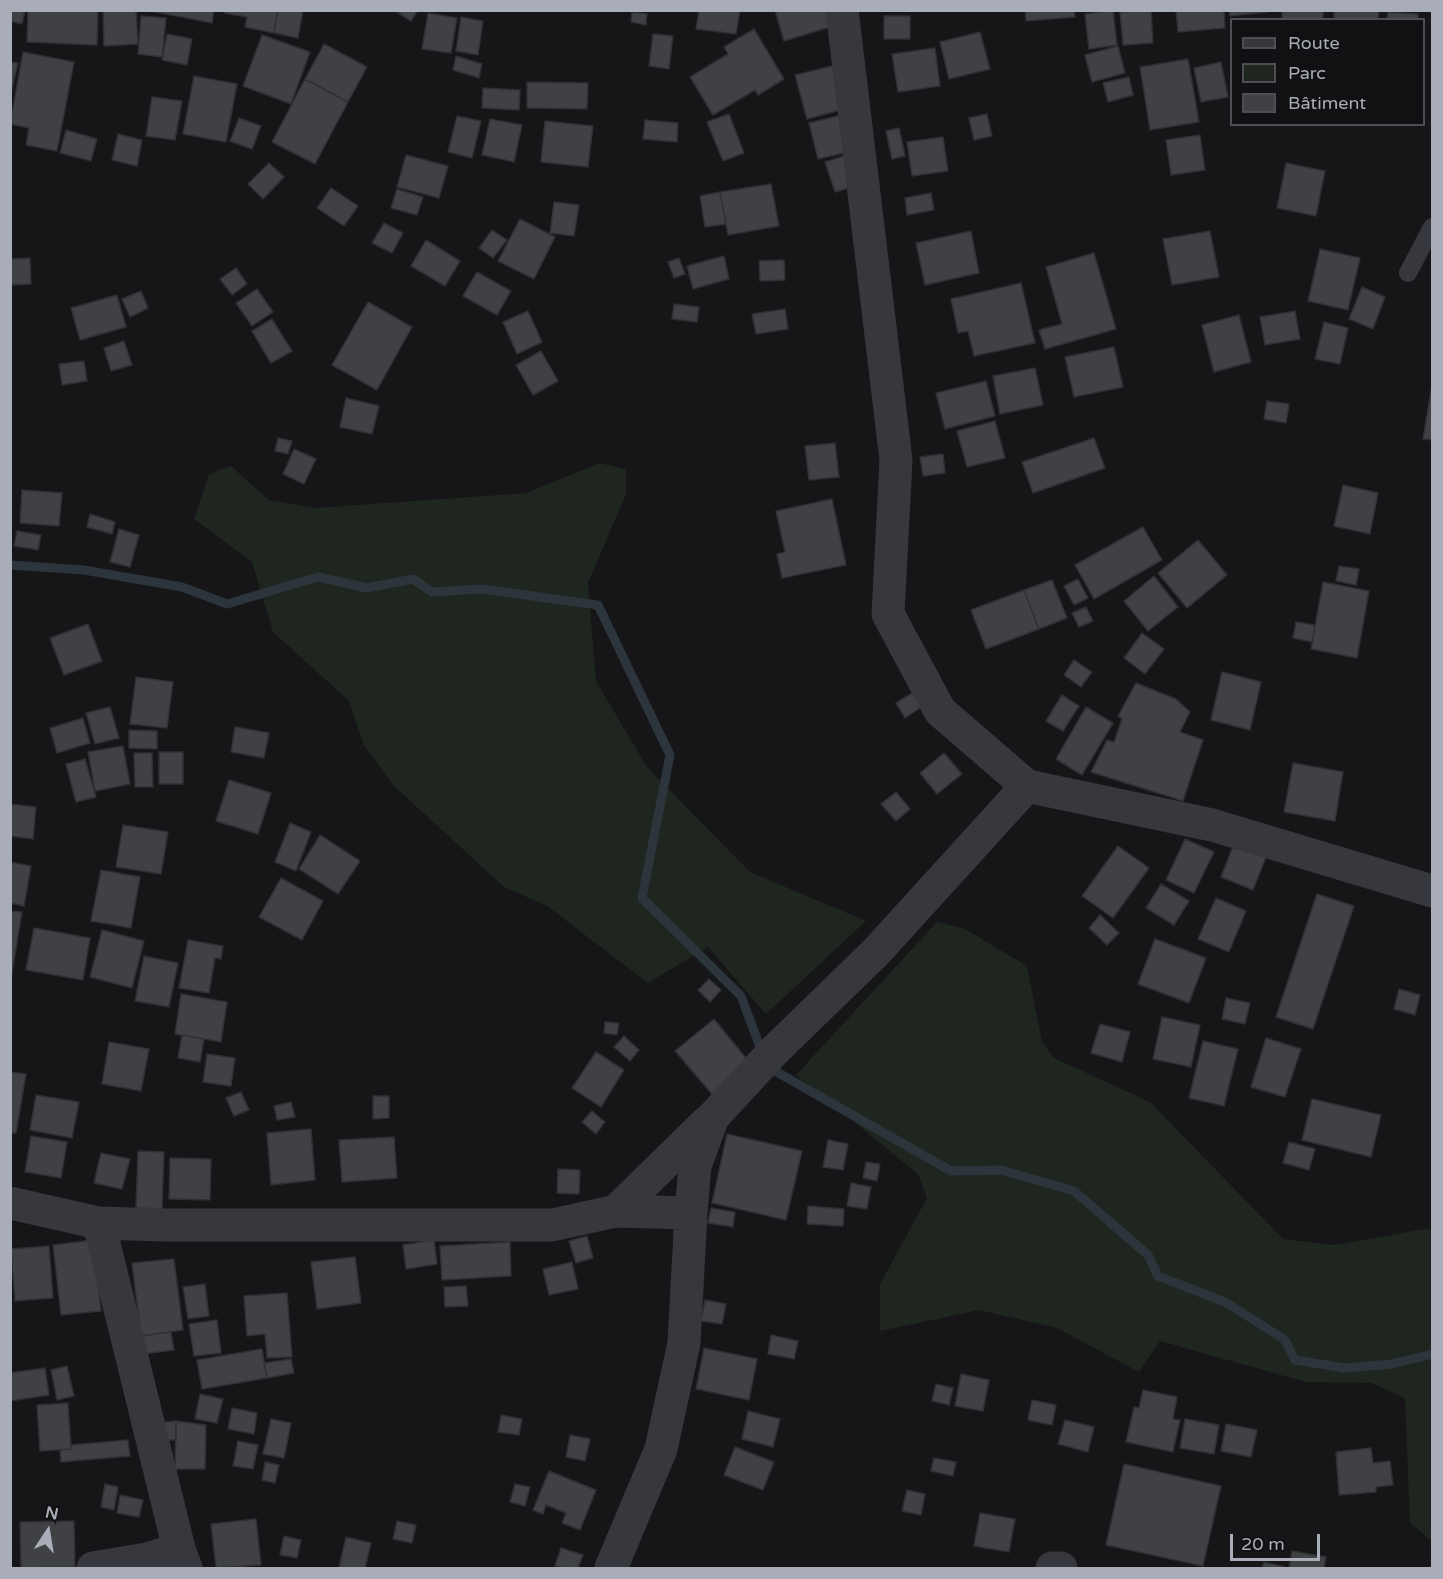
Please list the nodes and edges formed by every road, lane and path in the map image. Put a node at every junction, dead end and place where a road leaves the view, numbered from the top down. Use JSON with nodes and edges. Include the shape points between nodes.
{"nodes":[{"id":1,"x":842,"y":10,"type":"edge"},
{"id":2,"x":1432,"y":227,"type":"edge"},
{"id":3,"x":1408,"y":273,"type":"dead end"},
{"id":4,"x":1027,"y":786,"type":"junction"},
{"id":5,"x":1432,"y":891,"type":"edge"},
{"id":6,"x":713,"y":1117,"type":"junction"},
{"id":7,"x":10,"y":1203,"type":"edge"},
{"id":8,"x":616,"y":1211,"type":"junction"},
{"id":9,"x":691,"y":1213,"type":"junction"},
{"id":10,"x":99,"y":1222,"type":"junction"},
{"id":11,"x":182,"y":1559,"type":"edge"},
{"id":12,"x":93,"y":1569,"type":"edge"},
{"id":13,"x":610,"y":1569,"type":"edge"},
{"id":14,"x":1053,"y":1569,"type":"edge"},
{"id":15,"x":1061,"y":1569,"type":"edge"}],
"edges":[{"from":1,"to":4,"type":"street","via":[[896,460],[888,614],[940,711]]},
{"from":2,"to":3,"type":"lane"},
{"from":4,"to":5,"type":"street","via":[[1212,825]]},
{"from":4,"to":6,"type":"street","via":[[876,952]]},
{"from":6,"to":8,"type":"street"},
{"from":6,"to":9,"type":"street","via":[[695,1166]]},
{"from":7,"to":10,"type":"street"},
{"from":8,"to":9,"type":"street"},
{"from":8,"to":10,"type":"street","via":[[552,1226]]},
{"from":9,"to":13,"type":"street","via":[[684,1343],[661,1449]]},
{"from":10,"to":11,"type":"street"},
{"from":11,"to":12,"type":"street","via":[[147,1559]]},
{"from":14,"to":15,"type":"street"}]}
